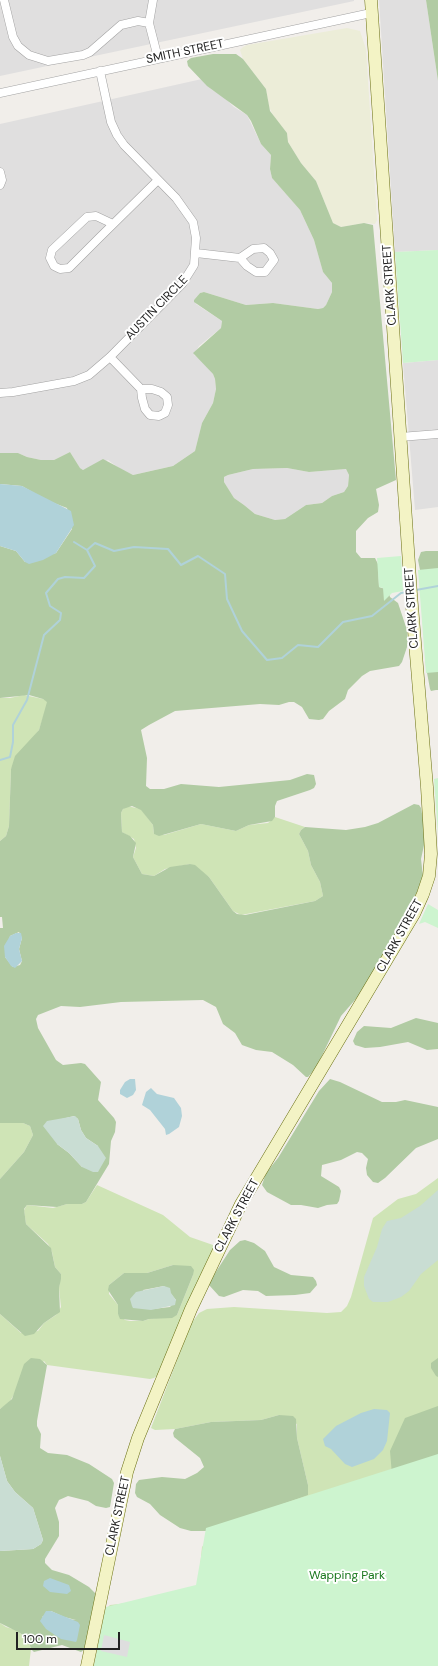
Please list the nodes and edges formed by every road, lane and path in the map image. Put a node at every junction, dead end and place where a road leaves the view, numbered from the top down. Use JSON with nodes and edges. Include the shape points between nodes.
{"nodes":[{"id":1,"x":4,"y":0,"type":"edge"},
{"id":2,"x":153,"y":0,"type":"edge"},
{"id":3,"x":371,"y":0,"type":"edge"},
{"id":4,"x":371,"y":13,"type":"junction"},
{"id":5,"x":149,"y":23,"type":"junction"},
{"id":6,"x":158,"y":58,"type":"junction"},
{"id":7,"x":100,"y":71,"type":"junction"},
{"id":8,"x":0,"y":93,"type":"edge"},
{"id":9,"x":0,"y":172,"type":"edge"},
{"id":10,"x":158,"y":180,"type":"junction"},
{"id":11,"x":0,"y":185,"type":"edge"},
{"id":12,"x":113,"y":224,"type":"junction"},
{"id":13,"x":196,"y":253,"type":"junction"},
{"id":14,"x":240,"y":258,"type":"dead end"},
{"id":15,"x":110,"y":357,"type":"junction"},
{"id":16,"x":141,"y":389,"type":"dead end"},
{"id":17,"x":0,"y":393,"type":"edge"},
{"id":18,"x":438,"y":434,"type":"edge"},
{"id":19,"x":400,"y":437,"type":"junction"},
{"id":20,"x":87,"y":1666,"type":"edge"}],
"edges":[{"from":1,"to":5,"type":"street","via":[[13,37],[18,46],[29,55],[48,61],[90,52],[121,25],[138,21]]},
{"from":2,"to":5,"type":"street"},
{"from":3,"to":4,"type":"main road","name":"CLARK STREET"},
{"from":4,"to":6,"type":"street","name":"SMITH STREET"},
{"from":4,"to":19,"type":"main road","name":"CLARK STREET"},
{"from":5,"to":6,"type":"street"},
{"from":6,"to":7,"type":"street","name":"SMITH STREET"},
{"from":7,"to":8,"type":"street","name":"SMITH STREET"},
{"from":7,"to":10,"type":"street","name":"AUSTIN CIRCLE","via":[[111,122],[117,135]]},
{"from":9,"to":11,"type":"street"},
{"from":10,"to":12,"type":"street"},
{"from":10,"to":13,"type":"street","name":"AUSTIN CIRCLE","via":[[180,203],[193,222]]},
{"from":12,"to":12,"type":"street","via":[[69,268],[60,269],[54,266],[50,258],[52,250],[87,217],[96,216]]},
{"from":13,"to":14,"type":"street"},
{"from":13,"to":15,"type":"street","name":"AUSTIN CIRCLE","via":[[194,265],[182,284]]},
{"from":15,"to":16,"type":"street"},
{"from":15,"to":17,"type":"street","name":"AUSTIN CIRCLE","via":[[89,375],[74,381]]},
{"from":18,"to":19,"type":"street"},
{"from":19,"to":20,"type":"main road","name":"CLARK STREET","via":[[429,817],[429,876],[414,914],[241,1204],[191,1309],[138,1438],[127,1472]]}]}
